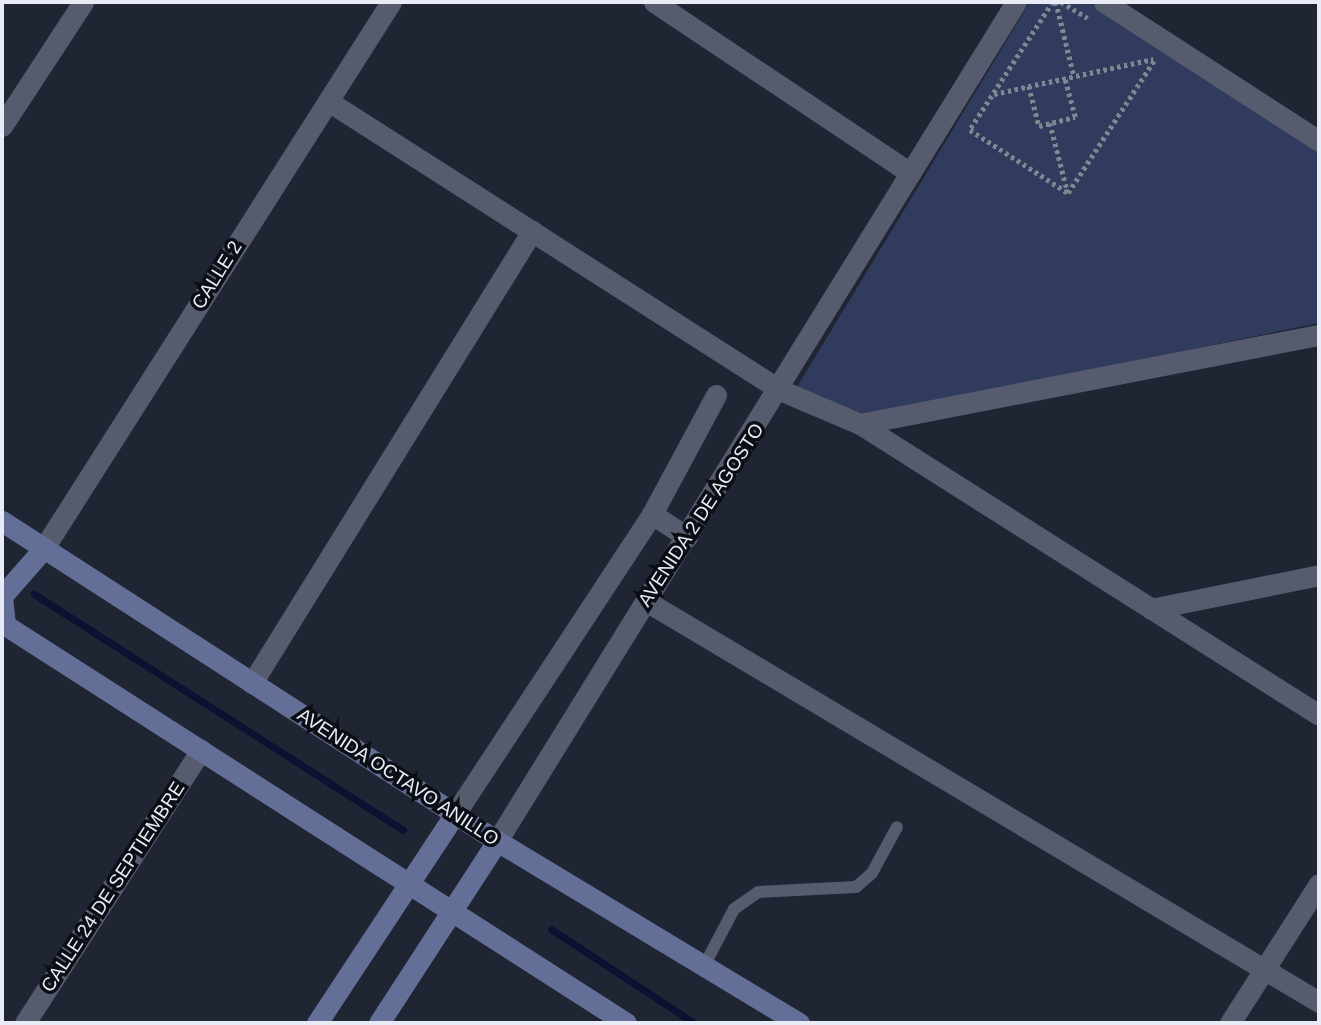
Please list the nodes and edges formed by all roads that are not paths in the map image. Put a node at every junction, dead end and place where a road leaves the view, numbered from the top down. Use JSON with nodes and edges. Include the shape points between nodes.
{"nodes":[{"id":1,"x":83,"y":2,"type":"edge"},
{"id":2,"x":391,"y":2,"type":"edge"},
{"id":3,"x":653,"y":2,"type":"edge"},
{"id":4,"x":1016,"y":2,"type":"edge"},
{"id":5,"x":1104,"y":2,"type":"edge"},
{"id":6,"x":328,"y":101,"type":"junction"},
{"id":7,"x":2,"y":126,"type":"edge"},
{"id":8,"x":1319,"y":141,"type":"edge"},
{"id":9,"x":910,"y":173,"type":"junction"},
{"id":10,"x":532,"y":231,"type":"junction"},
{"id":11,"x":1319,"y":334,"type":"edge"},
{"id":12,"x":780,"y":390,"type":"junction"},
{"id":13,"x":716,"y":395,"type":"dead end"},
{"id":14,"x":860,"y":424,"type":"junction"},
{"id":15,"x":652,"y":514,"type":"junction"},
{"id":16,"x":2,"y":521,"type":"edge"},
{"id":17,"x":687,"y":537,"type":"junction"},
{"id":18,"x":44,"y":548,"type":"junction"},
{"id":19,"x":1319,"y":575,"type":"edge"},
{"id":20,"x":646,"y":601,"type":"junction"},
{"id":21,"x":1151,"y":609,"type":"junction"},
{"id":22,"x":3,"y":624,"type":"edge"},
{"id":23,"x":252,"y":683,"type":"junction"},
{"id":24,"x":1319,"y":715,"type":"edge"},
{"id":25,"x":201,"y":750,"type":"junction"},
{"id":26,"x":455,"y":814,"type":"junction"},
{"id":27,"x":897,"y":827,"type":"dead end"},
{"id":28,"x":497,"y":841,"type":"junction"},
{"id":29,"x":1319,"y":884,"type":"edge"},
{"id":30,"x":406,"y":886,"type":"junction"},
{"id":31,"x":452,"y":915,"type":"junction"},
{"id":32,"x":704,"y":966,"type":"junction"},
{"id":33,"x":1263,"y":969,"type":"junction"},
{"id":34,"x":1319,"y":1002,"type":"edge"},
{"id":35,"x":25,"y":1023,"type":"edge"},
{"id":36,"x":317,"y":1023,"type":"edge"},
{"id":37,"x":379,"y":1023,"type":"edge"},
{"id":38,"x":626,"y":1023,"type":"edge"},
{"id":39,"x":799,"y":1023,"type":"edge"},
{"id":40,"x":1230,"y":1023,"type":"edge"}],
"edges":[{"from":1,"to":7,"type":"street"},
{"from":2,"to":6,"type":"street","name":"CALLE 2"},
{"from":3,"to":9,"type":"street"},
{"from":4,"to":9,"type":"street","name":"AVENIDA 2 DE AGOSTO"},
{"from":5,"to":8,"type":"street"},
{"from":6,"to":10,"type":"street"},
{"from":6,"to":18,"type":"street","name":"CALLE 2"},
{"from":9,"to":12,"type":"street","name":"AVENIDA 2 DE AGOSTO"},
{"from":10,"to":12,"type":"street"},
{"from":10,"to":23,"type":"street"},
{"from":11,"to":14,"type":"street"},
{"from":12,"to":14,"type":"street"},
{"from":12,"to":17,"type":"street","name":"AVENIDA 2 DE AGOSTO"},
{"from":13,"to":15,"type":"street"},
{"from":14,"to":21,"type":"street"},
{"from":15,"to":17,"type":"street"},
{"from":15,"to":26,"type":"street"},
{"from":16,"to":18,"type":"main road","name":"AVENIDA OCTAVO ANILLO"},
{"from":17,"to":20,"type":"street","name":"AVENIDA 2 DE AGOSTO"},
{"from":18,"to":22,"type":"main road","via":[[2,596]]},
{"from":18,"to":23,"type":"main road","name":"AVENIDA OCTAVO ANILLO"},
{"from":19,"to":21,"type":"street"},
{"from":20,"to":28,"type":"street","name":"AVENIDA 2 DE AGOSTO"},
{"from":20,"to":33,"type":"street"},
{"from":21,"to":24,"type":"street"},
{"from":22,"to":25,"type":"main road"},
{"from":23,"to":26,"type":"main road","name":"AVENIDA OCTAVO ANILLO"},
{"from":25,"to":30,"type":"main road"},
{"from":25,"to":35,"type":"street","name":"CALLE 24 DE SEPTIEMBRE"},
{"from":26,"to":28,"type":"main road","name":"AVENIDA OCTAVO ANILLO"},
{"from":26,"to":30,"type":"main road"},
{"from":27,"to":32,"type":"lane","via":[[872,873],[856,887],[758,892],[734,909]]},
{"from":28,"to":31,"type":"main road","name":"AVENIDA 2 DE AGOSTO"},
{"from":28,"to":32,"type":"main road","name":"AVENIDA OCTAVO ANILLO"},
{"from":29,"to":33,"type":"street"},
{"from":30,"to":31,"type":"main road"},
{"from":30,"to":36,"type":"main road"},
{"from":31,"to":37,"type":"main road","name":"AVENIDA 2 DE AGOSTO"},
{"from":31,"to":38,"type":"main road"},
{"from":32,"to":39,"type":"main road","name":"AVENIDA OCTAVO ANILLO"},
{"from":33,"to":34,"type":"street"},
{"from":33,"to":40,"type":"street"}]}
